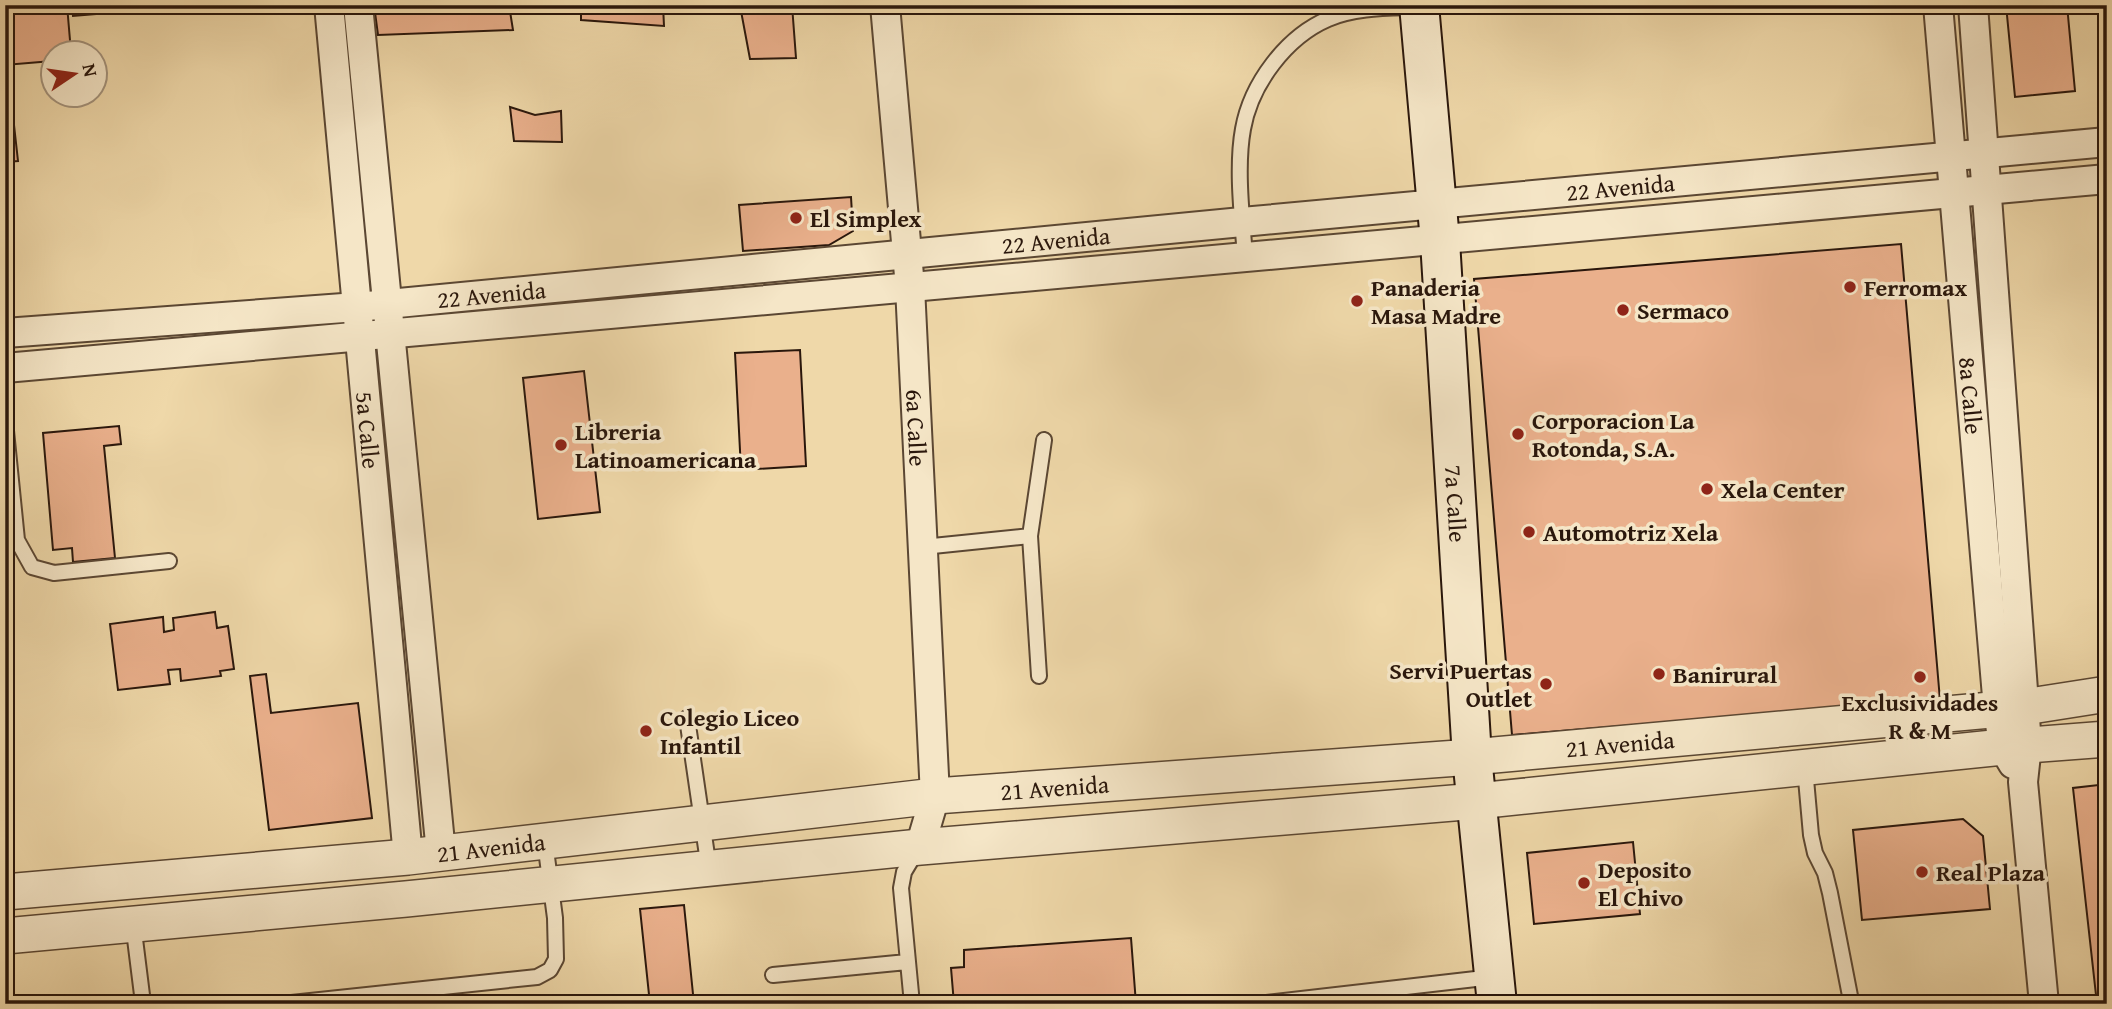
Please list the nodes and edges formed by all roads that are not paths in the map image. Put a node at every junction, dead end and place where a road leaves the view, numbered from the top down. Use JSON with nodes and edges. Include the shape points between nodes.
{"nodes":[{"id":1,"x":329,"y":5,"type":"edge"},
{"id":2,"x":358,"y":5,"type":"edge"},
{"id":3,"x":885,"y":5,"type":"edge"},
{"id":4,"x":1938,"y":5,"type":"edge"},
{"id":5,"x":1973,"y":5,"type":"edge"},
{"id":6,"x":1419,"y":6,"type":"edge"},
{"id":7,"x":2107,"y":142,"type":"edge"},
{"id":8,"x":1983,"y":155,"type":"junction"},
{"id":9,"x":1951,"y":158,"type":"junction"},
{"id":10,"x":2107,"y":179,"type":"edge"},
{"id":11,"x":1986,"y":191,"type":"junction"},
{"id":12,"x":1954,"y":194,"type":"junction"},
{"id":13,"x":1242,"y":222,"type":"junction"},
{"id":14,"x":1438,"y":223,"type":"junction"},
{"id":15,"x":908,"y":255,"type":"junction"},
{"id":16,"x":1245,"y":256,"type":"junction"},
{"id":17,"x":910,"y":287,"type":"junction"},
{"id":18,"x":388,"y":318,"type":"junction"},
{"id":19,"x":358,"y":321,"type":"junction"},
{"id":20,"x":5,"y":333,"type":"edge"},
{"id":21,"x":5,"y":368,"type":"edge"},
{"id":22,"x":5,"y":421,"type":"edge"},
{"id":23,"x":1044,"y":440,"type":"dead end"},
{"id":24,"x":1030,"y":536,"type":"junction"},
{"id":25,"x":923,"y":547,"type":"junction"},
{"id":26,"x":169,"y":561,"type":"dead end"},
{"id":27,"x":1040,"y":676,"type":"dead end"},
{"id":28,"x":2107,"y":694,"type":"edge"},
{"id":29,"x":2011,"y":707,"type":"junction"},
{"id":30,"x":687,"y":718,"type":"dead end"},
{"id":31,"x":2107,"y":739,"type":"edge"},
{"id":32,"x":2015,"y":746,"type":"junction"},
{"id":33,"x":1472,"y":757,"type":"junction"},
{"id":34,"x":1804,"y":767,"type":"junction"},
{"id":35,"x":935,"y":796,"type":"junction"},
{"id":36,"x":1477,"y":801,"type":"junction"},
{"id":37,"x":703,"y":823,"type":"junction"},
{"id":38,"x":545,"y":841,"type":"junction"},
{"id":39,"x":920,"y":847,"type":"junction"},
{"id":40,"x":424,"y":855,"type":"junction"},
{"id":41,"x":709,"y":869,"type":"junction"},
{"id":42,"x":551,"y":884,"type":"junction"},
{"id":43,"x":5,"y":892,"type":"edge"},
{"id":44,"x":133,"y":923,"type":"junction"},
{"id":45,"x":5,"y":936,"type":"edge"},
{"id":46,"x":907,"y":962,"type":"junction"},
{"id":47,"x":773,"y":975,"type":"dead end"},
{"id":48,"x":1496,"y":990,"type":"edge"},
{"id":49,"x":142,"y":995,"type":"dead end"},
{"id":50,"x":1851,"y":1001,"type":"dead end"},
{"id":51,"x":282,"y":1004,"type":"edge"},
{"id":52,"x":912,"y":1004,"type":"edge"},
{"id":53,"x":1258,"y":1004,"type":"edge"},
{"id":54,"x":2044,"y":1004,"type":"edge"}],
"edges":[{"from":1,"to":19,"type":"street","name":"5a Calle"},
{"from":2,"to":18,"type":"street","name":"5a Calle"},
{"from":3,"to":15,"type":"street","name":"6a Calle"},
{"from":4,"to":9,"type":"street","name":"8a Calle"},
{"from":5,"to":8,"type":"street","name":"8a Calle"},
{"from":6,"to":13,"type":"lane","via":[[1329,18],[1280,53],[1254,95],[1243,128]]},
{"from":6,"to":14,"type":"main road","name":"7a Calle"},
{"from":7,"to":8,"type":"street","name":"22 Avenida"},
{"from":8,"to":9,"type":"street","name":"22 Avenida"},
{"from":8,"to":11,"type":"street","name":"8a Calle"},
{"from":9,"to":12,"type":"street","name":"8a Calle"},
{"from":9,"to":14,"type":"street","name":"22 Avenida"},
{"from":10,"to":11,"type":"street","name":"22 Avenida"},
{"from":11,"to":12,"type":"street","name":"22 Avenida"},
{"from":11,"to":29,"type":"street","name":"8a Calle"},
{"from":12,"to":14,"type":"street","name":"22 Avenida"},
{"from":12,"to":29,"type":"street","name":"8a Calle"},
{"from":13,"to":14,"type":"street","name":"22 Avenida"},
{"from":13,"to":15,"type":"street","name":"22 Avenida"},
{"from":13,"to":16,"type":"lane"},
{"from":14,"to":16,"type":"street","name":"22 Avenida"},
{"from":14,"to":33,"type":"main road","name":"7a Calle"},
{"from":15,"to":17,"type":"street","name":"6a Calle"},
{"from":15,"to":18,"type":"street","name":"22 Avenida"},
{"from":16,"to":17,"type":"street","name":"22 Avenida"},
{"from":17,"to":18,"type":"street","name":"22 Avenida"},
{"from":17,"to":25,"type":"street","name":"6a Calle"},
{"from":18,"to":19,"type":"street","name":"22 Avenida"},
{"from":18,"to":40,"type":"street","name":"5a Calle"},
{"from":19,"to":20,"type":"street","name":"22 Avenida"},
{"from":19,"to":21,"type":"street","name":"22 Avenida"},
{"from":19,"to":40,"type":"street","name":"5a Calle"},
{"from":22,"to":26,"type":"lane","via":[[17,540],[32,567],[54,573]]},
{"from":23,"to":24,"type":"lane"},
{"from":24,"to":25,"type":"lane"},
{"from":24,"to":27,"type":"lane"},
{"from":25,"to":35,"type":"street","name":"6a Calle"},
{"from":28,"to":29,"type":"street","name":"21 Avenida"},
{"from":29,"to":32,"type":"street","name":"8a Calle"},
{"from":29,"to":33,"type":"street","name":"21 Avenida"},
{"from":30,"to":37,"type":"lane"},
{"from":31,"to":32,"type":"street","name":"21 Avenida"},
{"from":32,"to":34,"type":"street","name":"21 Avenida"},
{"from":32,"to":54,"type":"street","name":"8a Calle","via":[[2023,782]]},
{"from":33,"to":35,"type":"street","name":"21 Avenida"},
{"from":33,"to":36,"type":"main road","name":"7a Calle"},
{"from":34,"to":36,"type":"street","name":"21 Avenida"},
{"from":34,"to":50,"type":"lane","via":[[1811,835],[1830,893]]},
{"from":35,"to":37,"type":"street","name":"21 Avenida"},
{"from":35,"to":39,"type":"street","name":"6a Calle"},
{"from":36,"to":39,"type":"street","name":"21 Avenida"},
{"from":36,"to":48,"type":"main road","name":"7a Calle"},
{"from":37,"to":38,"type":"street","name":"21 Avenida"},
{"from":37,"to":41,"type":"lane"},
{"from":38,"to":40,"type":"street","name":"21 Avenida"},
{"from":38,"to":42,"type":"lane"},
{"from":39,"to":41,"type":"street","name":"21 Avenida"},
{"from":39,"to":46,"type":"lane","via":[[902,878]]},
{"from":40,"to":43,"type":"street","name":"21 Avenida"},
{"from":41,"to":42,"type":"street","name":"21 Avenida"},
{"from":42,"to":44,"type":"street","name":"21 Avenida"},
{"from":42,"to":51,"type":"lane","via":[[556,959],[550,970],[537,978]]},
{"from":44,"to":45,"type":"street","name":"21 Avenida"},
{"from":44,"to":49,"type":"lane"},
{"from":46,"to":47,"type":"lane"},
{"from":46,"to":52,"type":"lane"},
{"from":48,"to":53,"type":"lane"}]}
